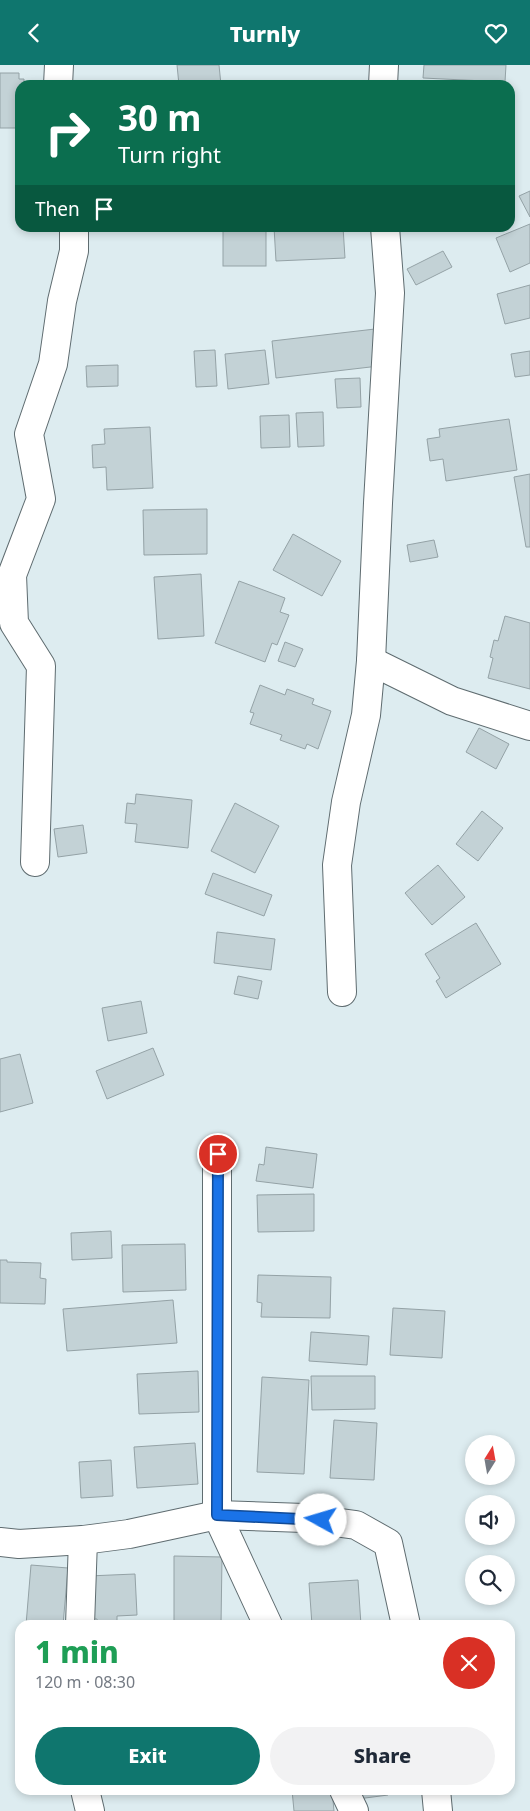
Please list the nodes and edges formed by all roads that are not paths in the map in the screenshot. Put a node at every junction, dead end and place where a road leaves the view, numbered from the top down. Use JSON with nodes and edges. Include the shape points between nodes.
{"nodes":[{"id":1,"x":59,"y":65,"type":"edge"},
{"id":2,"x":384,"y":65,"type":"edge"},
{"id":3,"x":58,"y":80,"type":"edge"},
{"id":4,"x":383,"y":80,"type":"edge"},
{"id":5,"x":74,"y":232,"type":"edge"},
{"id":6,"x":385,"y":232,"type":"edge"},
{"id":7,"x":371,"y":661,"type":"junction"},
{"id":8,"x":530,"y":727,"type":"edge"},
{"id":9,"x":35,"y":862,"type":"dead end"},
{"id":10,"x":342,"y":992,"type":"dead end"},
{"id":11,"x":218,"y":1154,"type":"dead end"},
{"id":12,"x":217,"y":1515,"type":"junction"},
{"id":13,"x":83,"y":1540,"type":"junction"},
{"id":14,"x":0,"y":1543,"type":"edge"},
{"id":15,"x":80,"y":1620,"type":"edge"},
{"id":16,"x":266,"y":1620,"type":"edge"},
{"id":17,"x":405,"y":1620,"type":"edge"},
{"id":18,"x":86,"y":1795,"type":"edge"},
{"id":19,"x":346,"y":1795,"type":"edge"},
{"id":20,"x":436,"y":1795,"type":"edge"},
{"id":21,"x":90,"y":1811,"type":"edge"},
{"id":22,"x":354,"y":1811,"type":"edge"},
{"id":23,"x":438,"y":1811,"type":"edge"}],
"edges":[{"from":1,"to":3,"type":"street"},
{"from":2,"to":4,"type":"street"},
{"from":5,"to":9,"type":"street","via":[[74,251],[52,364],[30,434],[41,499],[12,575],[14,623],[41,666]]},
{"from":6,"to":7,"type":"street","via":[[390,293]]},
{"from":7,"to":8,"type":"street","via":[[452,701]]},
{"from":7,"to":10,"type":"street","via":[[366,715],[346,802],[337,865]]},
{"from":11,"to":12,"type":"street"},
{"from":12,"to":13,"type":"street","via":[[129,1534]]},
{"from":12,"to":16,"type":"street"},
{"from":12,"to":17,"type":"street","via":[[304,1518],[356,1525],[388,1543]]},
{"from":13,"to":14,"type":"street"},
{"from":13,"to":15,"type":"street"},
{"from":18,"to":21,"type":"street"},
{"from":19,"to":22,"type":"street"},
{"from":20,"to":23,"type":"street"}]}
